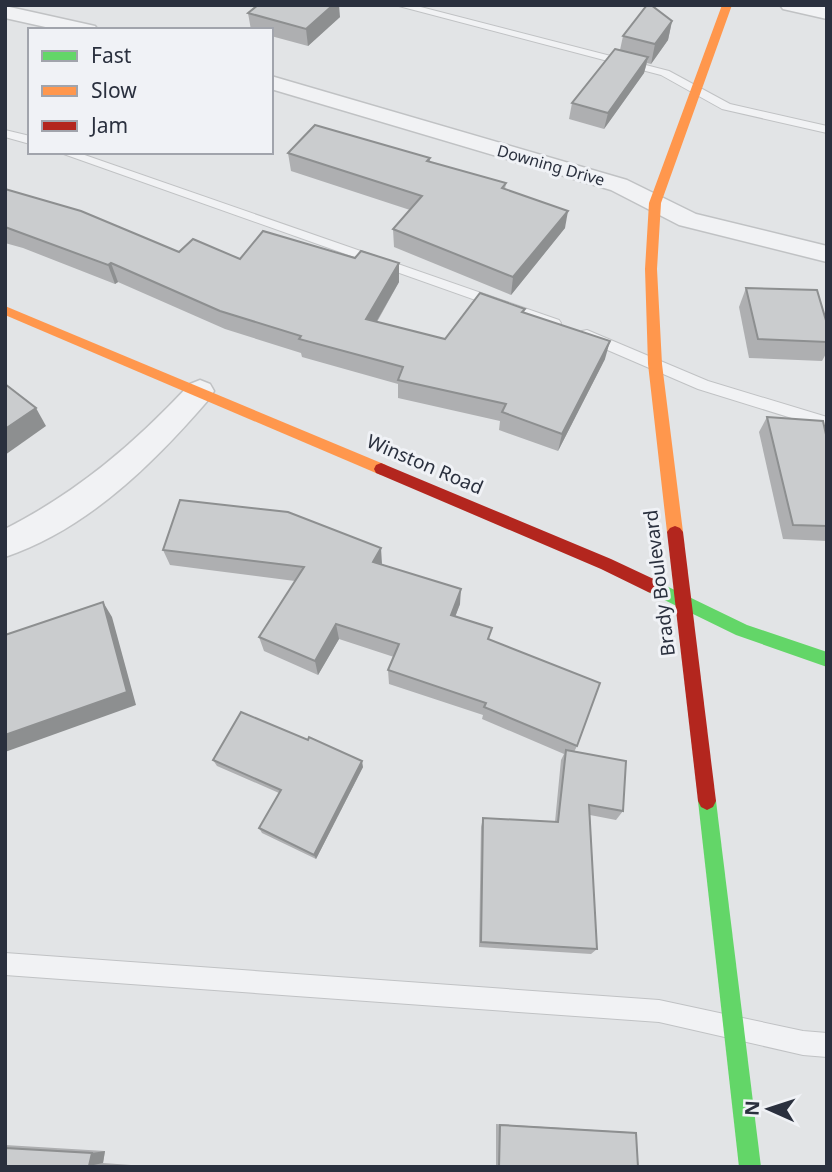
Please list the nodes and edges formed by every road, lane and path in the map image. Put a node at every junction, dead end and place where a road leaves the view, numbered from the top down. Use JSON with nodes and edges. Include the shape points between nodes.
{"nodes":[{"id":1,"x":400,"y":5,"type":"edge"},
{"id":2,"x":727,"y":5,"type":"edge"},
{"id":3,"x":790,"y":5,"type":"edge"},
{"id":4,"x":5,"y":12,"type":"edge"},
{"id":5,"x":827,"y":13,"type":"edge"},
{"id":6,"x":79,"y":28,"type":"edge"},
{"id":7,"x":273,"y":83,"type":"edge"},
{"id":8,"x":695,"y":90,"type":"junction"},
{"id":9,"x":827,"y":130,"type":"edge"},
{"id":10,"x":5,"y":133,"type":"edge"},
{"id":11,"x":28,"y":139,"type":"edge"},
{"id":12,"x":70,"y":154,"type":"edge"},
{"id":13,"x":655,"y":203,"type":"junction"},
{"id":14,"x":827,"y":254,"type":"edge"},
{"id":15,"x":5,"y":310,"type":"edge"},
{"id":16,"x":656,"y":364,"type":"junction"},
{"id":17,"x":200,"y":391,"type":"junction"},
{"id":18,"x":827,"y":423,"type":"edge"},
{"id":19,"x":5,"y":544,"type":"edge"},
{"id":20,"x":682,"y":603,"type":"junction"},
{"id":21,"x":827,"y":660,"type":"edge"},
{"id":22,"x":5,"y":964,"type":"edge"},
{"id":23,"x":734,"y":1027,"type":"junction"},
{"id":24,"x":827,"y":1045,"type":"edge"},
{"id":25,"x":750,"y":1167,"type":"edge"}],
"edges":[{"from":1,"to":8,"type":"lane","via":[[664,73]]},
{"from":2,"to":8,"type":"street","name":"Brady Boulevard"},
{"from":3,"to":5,"type":"street"},
{"from":4,"to":6,"type":"street"},
{"from":7,"to":13,"type":"street","name":"Downing Drive","via":[[619,185]]},
{"from":8,"to":9,"type":"lane","via":[[726,107]]},
{"from":8,"to":13,"type":"street","name":"Brady Boulevard"},
{"from":10,"to":11,"type":"lane"},
{"from":12,"to":16,"type":"lane","via":[[608,342]]},
{"from":13,"to":14,"type":"street","name":"Downing Drive","via":[[688,220]]},
{"from":13,"to":16,"type":"street","name":"Brady Boulevard","via":[[651,269]]},
{"from":15,"to":17,"type":"street","name":"Winston Road"},
{"from":16,"to":18,"type":"lane","via":[[703,385]]},
{"from":16,"to":20,"type":"street","name":"Brady Boulevard"},
{"from":17,"to":19,"type":"street","via":[[126,469],[46,524]]},
{"from":17,"to":20,"type":"street","name":"Winston Road","via":[[606,564]]},
{"from":20,"to":21,"type":"street","name":"Winston Road","via":[[742,631]]},
{"from":20,"to":23,"type":"street","name":"Brady Boulevard"},
{"from":22,"to":23,"type":"lane","via":[[659,1011]]},
{"from":23,"to":24,"type":"lane"},
{"from":23,"to":25,"type":"street","name":"Brady Boulevard"}]}
